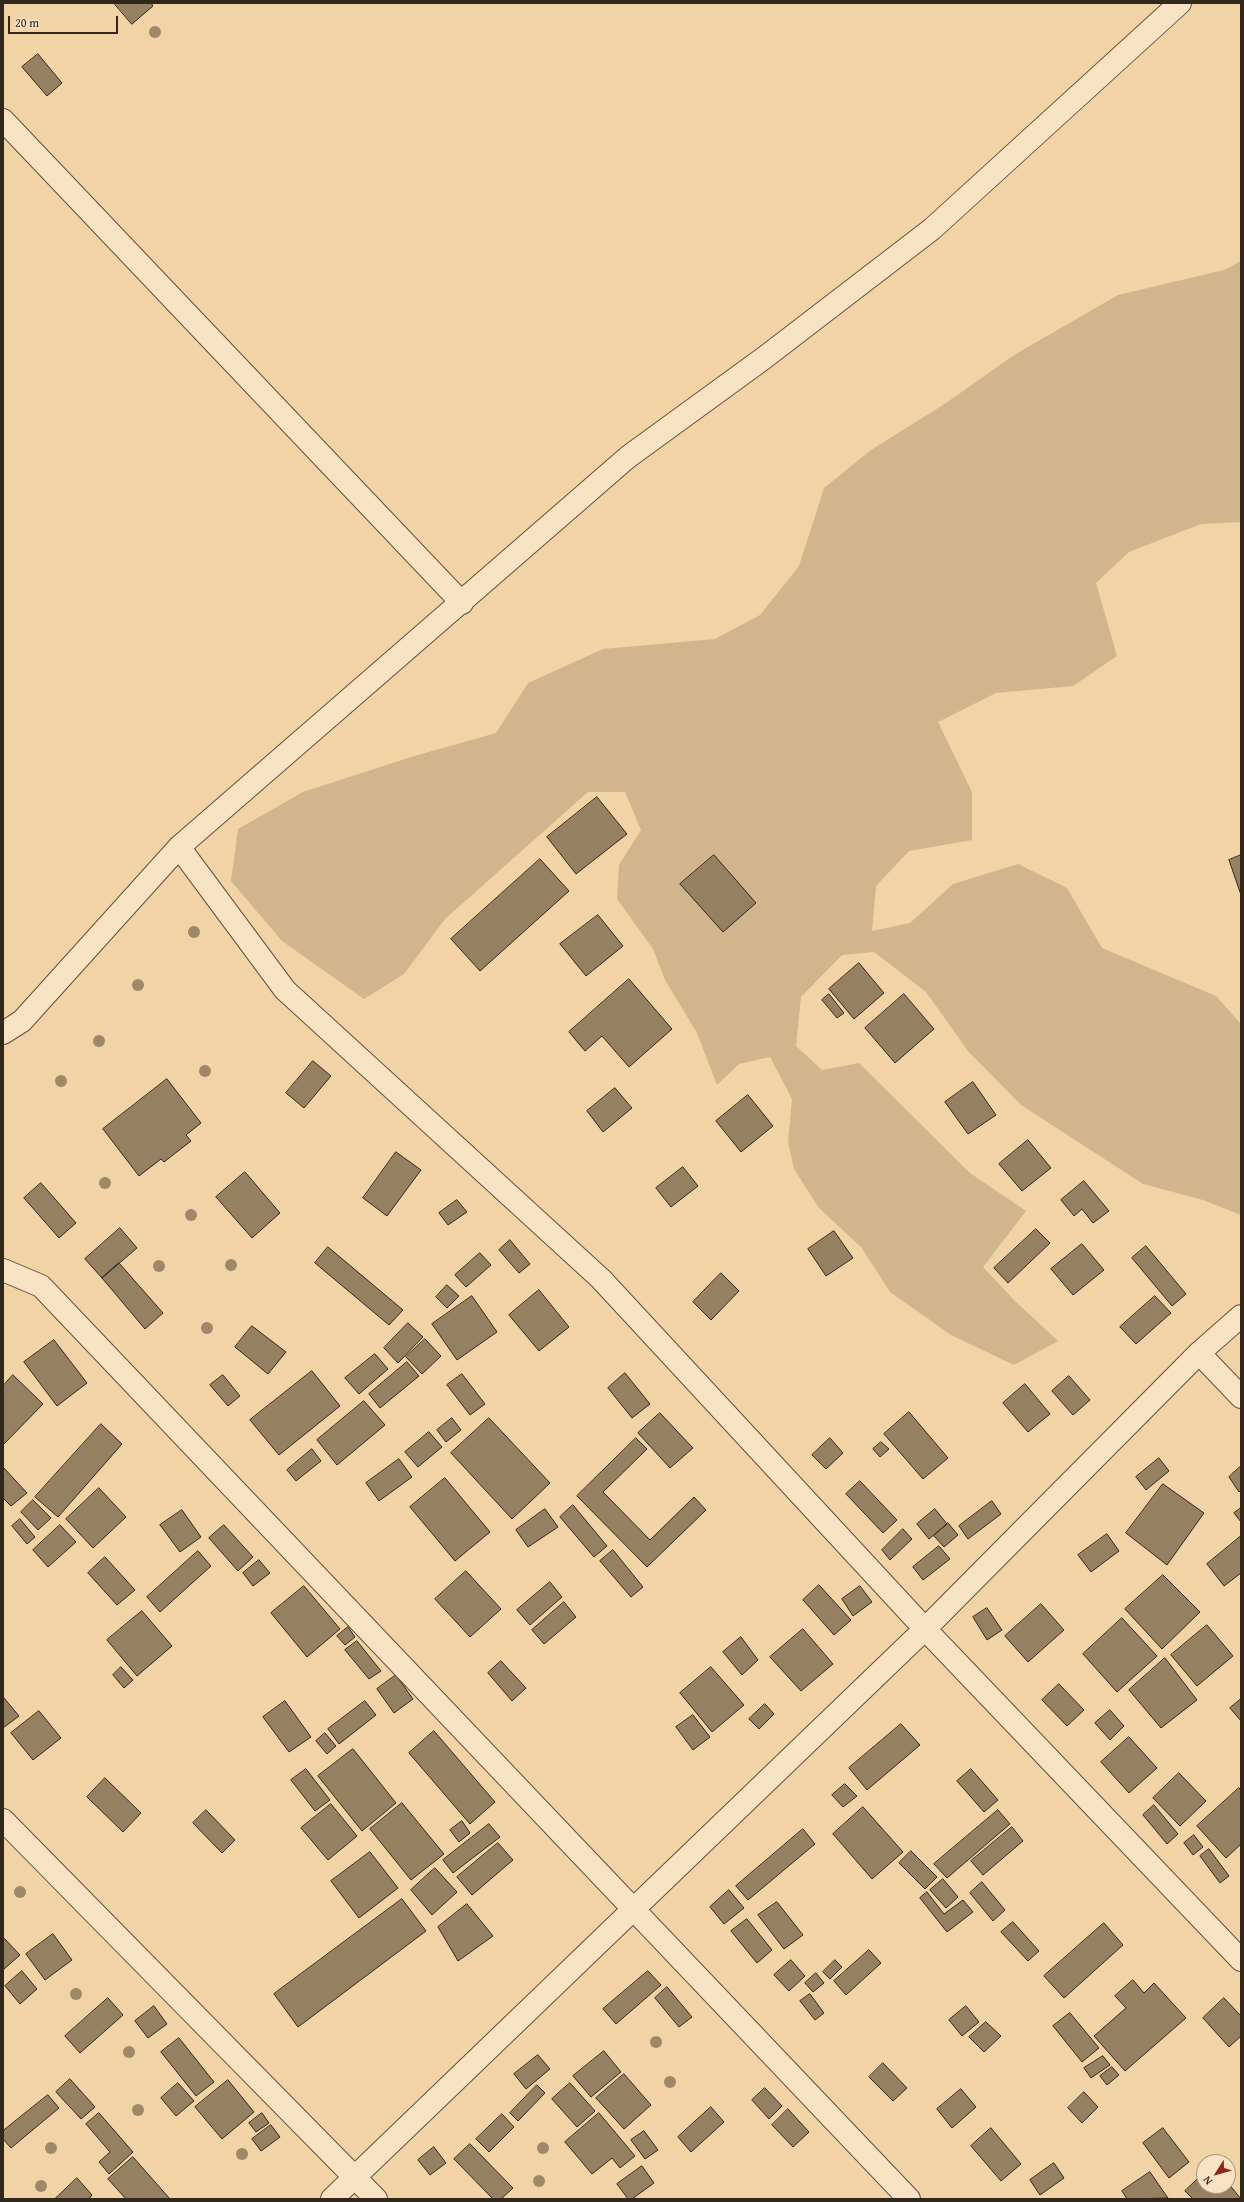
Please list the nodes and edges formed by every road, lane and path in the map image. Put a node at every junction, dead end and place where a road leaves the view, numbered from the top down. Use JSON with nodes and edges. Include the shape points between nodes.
{"nodes":[{"id":1,"x":1180,"y":3,"type":"edge"},
{"id":2,"x":3,"y":120,"type":"edge"},
{"id":3,"x":462,"y":603,"type":"junction"},
{"id":4,"x":179,"y":847,"type":"junction"},
{"id":5,"x":3,"y":1033,"type":"edge"},
{"id":6,"x":3,"y":1270,"type":"edge"},
{"id":7,"x":1241,"y":1316,"type":"edge"},
{"id":8,"x":1199,"y":1353,"type":"junction"},
{"id":9,"x":1241,"y":1397,"type":"edge"},
{"id":10,"x":925,"y":1629,"type":"junction"},
{"id":11,"x":3,"y":1820,"type":"edge"},
{"id":12,"x":632,"y":1910,"type":"junction"},
{"id":13,"x":1241,"y":1960,"type":"edge"},
{"id":14,"x":354,"y":2178,"type":"junction"},
{"id":15,"x":332,"y":2199,"type":"edge"},
{"id":16,"x":376,"y":2199,"type":"edge"},
{"id":17,"x":910,"y":2199,"type":"edge"}],
"edges":[{"from":1,"to":3,"type":"street","via":[[932,229],[764,358],[628,457]]},
{"from":2,"to":3,"type":"street"},
{"from":3,"to":4,"type":"street"},
{"from":4,"to":5,"type":"street","via":[[22,1021]]},
{"from":4,"to":10,"type":"street","via":[[285,990],[601,1279]]},
{"from":6,"to":12,"type":"street","via":[[41,1286]]},
{"from":7,"to":8,"type":"street"},
{"from":8,"to":9,"type":"street"},
{"from":8,"to":10,"type":"street"},
{"from":10,"to":12,"type":"street"},
{"from":10,"to":13,"type":"street"},
{"from":11,"to":14,"type":"street"},
{"from":12,"to":14,"type":"street"},
{"from":12,"to":17,"type":"street"},
{"from":14,"to":15,"type":"street"},
{"from":14,"to":16,"type":"street"}]}
